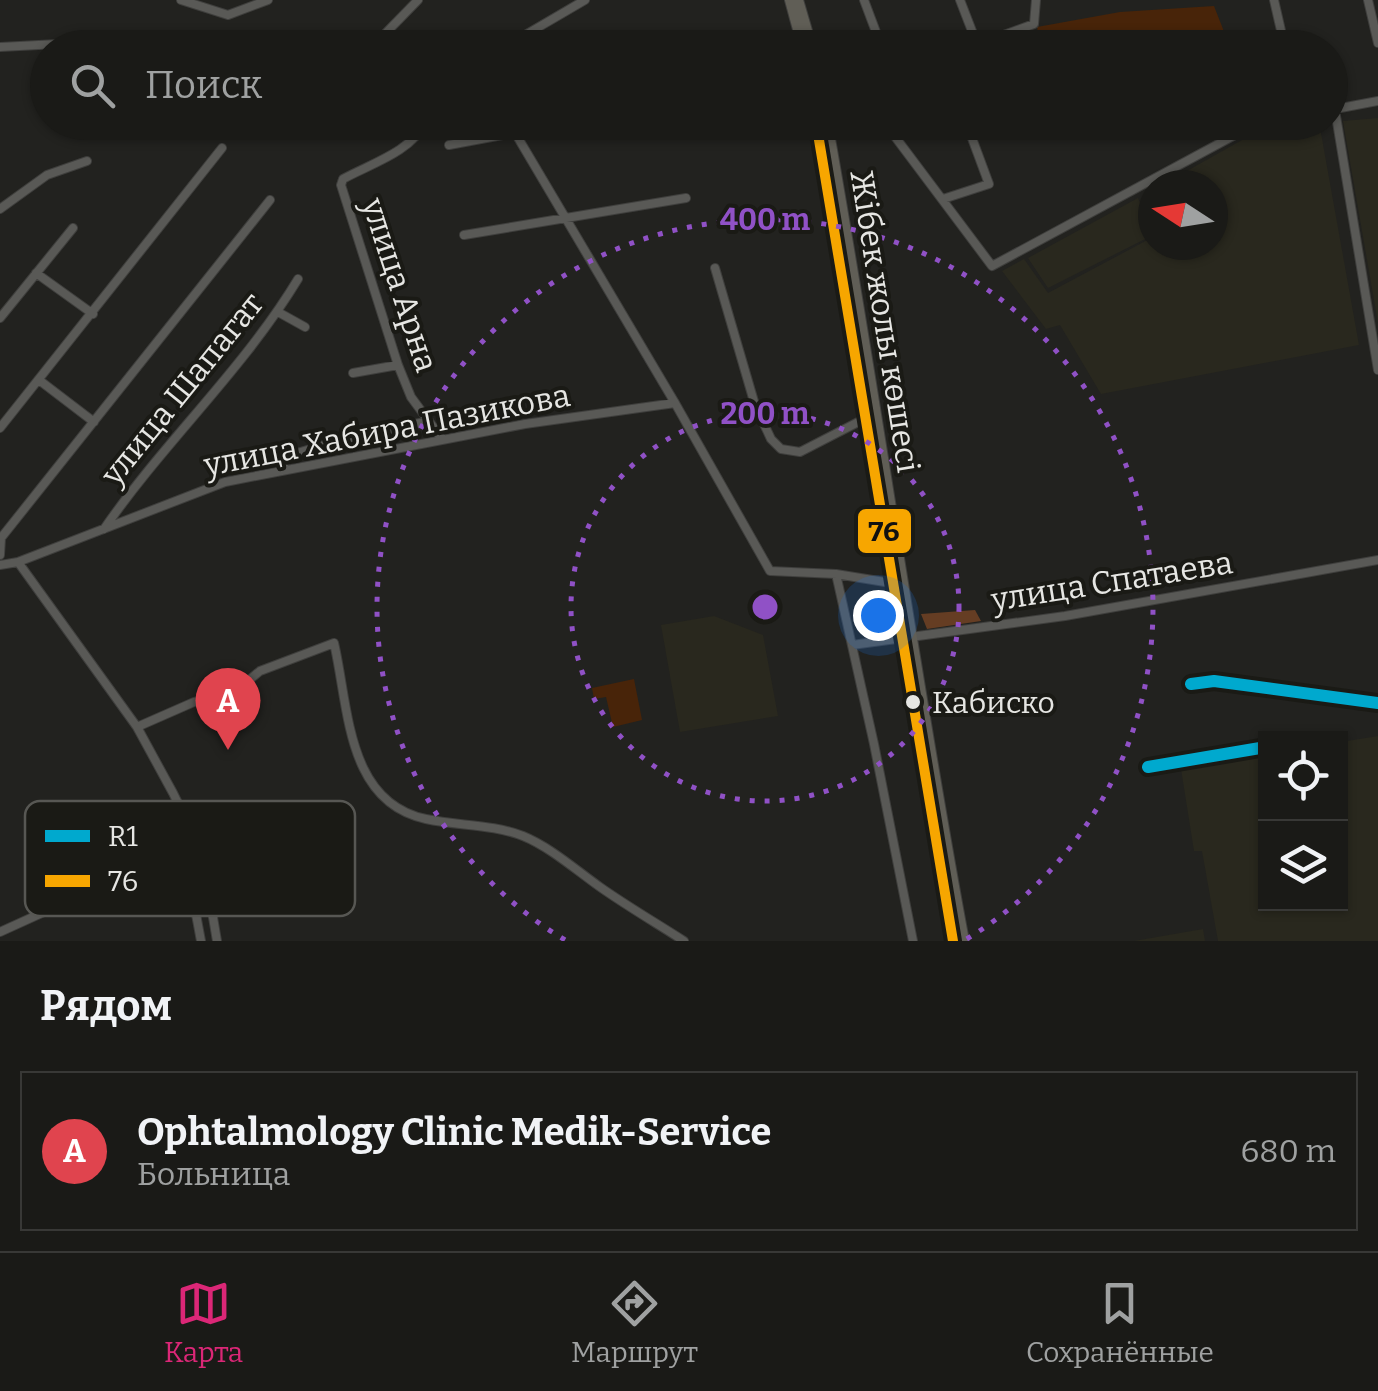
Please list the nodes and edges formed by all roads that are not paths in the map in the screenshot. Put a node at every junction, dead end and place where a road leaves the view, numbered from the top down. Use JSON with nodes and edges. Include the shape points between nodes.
{"nodes":[{"id":1,"x":180,"y":0,"type":"edge"},
{"id":2,"x":268,"y":0,"type":"edge"},
{"id":3,"x":418,"y":0,"type":"edge"},
{"id":4,"x":585,"y":0,"type":"edge"},
{"id":5,"x":790,"y":0,"type":"edge"},
{"id":6,"x":798,"y":0,"type":"edge"},
{"id":7,"x":864,"y":0,"type":"edge"},
{"id":8,"x":960,"y":0,"type":"edge"},
{"id":9,"x":1036,"y":0,"type":"edge"},
{"id":10,"x":1274,"y":0,"type":"edge"},
{"id":11,"x":1368,"y":0,"type":"edge"},
{"id":12,"x":389,"y":30,"type":"edge"},
{"id":13,"x":534,"y":30,"type":"edge"},
{"id":14,"x":798,"y":30,"type":"edge"},
{"id":15,"x":807,"y":30,"type":"edge"},
{"id":16,"x":875,"y":30,"type":"edge"},
{"id":17,"x":968,"y":30,"type":"edge"},
{"id":18,"x":1018,"y":30,"type":"edge"},
{"id":19,"x":1281,"y":30,"type":"edge"},
{"id":20,"x":1378,"y":43,"type":"edge"},
{"id":21,"x":30,"y":45,"type":"edge"},
{"id":22,"x":0,"y":47,"type":"edge"},
{"id":23,"x":1378,"y":101,"type":"edge"},
{"id":24,"x":1348,"y":107,"type":"edge"},
{"id":25,"x":413,"y":140,"type":"edge"},
{"id":26,"x":472,"y":140,"type":"edge"},
{"id":27,"x":519,"y":140,"type":"edge"},
{"id":28,"x":819,"y":140,"type":"edge"},
{"id":29,"x":830,"y":140,"type":"edge"},
{"id":30,"x":898,"y":140,"type":"edge"},
{"id":31,"x":973,"y":140,"type":"edge"},
{"id":32,"x":1226,"y":140,"type":"edge"},
{"id":33,"x":1338,"y":140,"type":"edge"},
{"id":34,"x":449,"y":145,"type":"dead end"},
{"id":35,"x":222,"y":148,"type":"dead end"},
{"id":36,"x":87,"y":162,"type":"dead end"},
{"id":37,"x":686,"y":198,"type":"dead end"},
{"id":38,"x":270,"y":200,"type":"dead end"},
{"id":39,"x":943,"y":200,"type":"junction"},
{"id":40,"x":0,"y":209,"type":"edge"},
{"id":41,"x":565,"y":219,"type":"junction"},
{"id":42,"x":73,"y":228,"type":"dead end"},
{"id":43,"x":464,"y":235,"type":"dead end"},
{"id":44,"x":715,"y":268,"type":"dead end"},
{"id":45,"x":36,"y":273,"type":"junction"},
{"id":46,"x":298,"y":279,"type":"dead end"},
{"id":47,"x":278,"y":312,"type":"junction"},
{"id":48,"x":93,"y":314,"type":"junction"},
{"id":49,"x":0,"y":318,"type":"edge"},
{"id":50,"x":306,"y":327,"type":"dead end"},
{"id":51,"x":398,"y":365,"type":"junction"},
{"id":52,"x":1378,"y":370,"type":"edge"},
{"id":53,"x":353,"y":373,"type":"dead end"},
{"id":54,"x":40,"y":380,"type":"junction"},
{"id":55,"x":675,"y":403,"type":"junction"},
{"id":56,"x":866,"y":418,"type":"junction"},
{"id":57,"x":430,"y":420,"type":"junction"},
{"id":58,"x":94,"y":422,"type":"junction"},
{"id":59,"x":0,"y":428,"type":"edge"},
{"id":60,"x":442,"y":440,"type":"junction"},
{"id":61,"x":282,"y":471,"type":"junction"},
{"id":62,"x":104,"y":529,"type":"junction"},
{"id":63,"x":0,"y":555,"type":"edge"},
{"id":64,"x":1378,"y":560,"type":"edge"},
{"id":65,"x":18,"y":562,"type":"junction"},
{"id":66,"x":0,"y":565,"type":"edge"},
{"id":67,"x":836,"y":574,"type":"junction"},
{"id":68,"x":891,"y":583,"type":"junction"},
{"id":69,"x":906,"y":639,"type":"junction"},
{"id":70,"x":852,"y":645,"type":"junction"},
{"id":71,"x":137,"y":727,"type":"junction"},
{"id":72,"x":173,"y":793,"type":"junction"},
{"id":73,"x":175,"y":801,"type":"edge"},
{"id":74,"x":177,"y":801,"type":"edge"},
{"id":75,"x":35,"y":916,"type":"edge"},
{"id":76,"x":197,"y":916,"type":"edge"},
{"id":77,"x":213,"y":916,"type":"edge"},
{"id":78,"x":0,"y":932,"type":"edge"},
{"id":79,"x":201,"y":941,"type":"edge"},
{"id":80,"x":217,"y":941,"type":"edge"},
{"id":81,"x":684,"y":941,"type":"edge"},
{"id":82,"x":912,"y":941,"type":"edge"},
{"id":83,"x":954,"y":941,"type":"edge"},
{"id":84,"x":964,"y":941,"type":"edge"}],
"edges":[{"from":1,"to":2,"type":"street","via":[[228,15]]},
{"from":3,"to":12,"type":"street"},
{"from":4,"to":13,"type":"street"},
{"from":5,"to":14,"type":"main road"},
{"from":6,"to":15,"type":"main road"},
{"from":7,"to":16,"type":"street"},
{"from":8,"to":17,"type":"street"},
{"from":9,"to":18,"type":"street","via":[[1034,24]]},
{"from":10,"to":19,"type":"street"},
{"from":11,"to":20,"type":"street"},
{"from":21,"to":22,"type":"street"},
{"from":23,"to":24,"type":"street"},
{"from":25,"to":51,"type":"street","name":"улица Арна","via":[[340,185]]},
{"from":26,"to":34,"type":"street"},
{"from":27,"to":41,"type":"street"},
{"from":28,"to":56,"type":"main road","name":"Жібек жолы көшесі"},
{"from":29,"to":69,"type":"main road","name":"Жібек жолы көшесі","via":[[868,350]]},
{"from":30,"to":39,"type":"street"},
{"from":31,"to":39,"type":"street","via":[[990,184]]},
{"from":32,"to":39,"type":"street","via":[[992,266]]},
{"from":33,"to":52,"type":"street"},
{"from":35,"to":48,"type":"street"},
{"from":36,"to":40,"type":"street","via":[[47,175]]},
{"from":37,"to":41,"type":"street"},
{"from":38,"to":58,"type":"street"},
{"from":41,"to":43,"type":"street"},
{"from":41,"to":55,"type":"street"},
{"from":42,"to":45,"type":"street"},
{"from":44,"to":56,"type":"street","via":[[755,404],[781,449],[800,452]]},
{"from":45,"to":48,"type":"street"},
{"from":45,"to":49,"type":"street"},
{"from":46,"to":47,"type":"street","name":"улица Шапагат"},
{"from":47,"to":50,"type":"street"},
{"from":47,"to":62,"type":"street","name":"улица Шапагат"},
{"from":48,"to":54,"type":"street"},
{"from":51,"to":53,"type":"street"},
{"from":51,"to":57,"type":"street","name":"улица Арна"},
{"from":54,"to":58,"type":"street"},
{"from":54,"to":59,"type":"street"},
{"from":55,"to":60,"type":"street","name":"улица Хабира Пазикова"},
{"from":55,"to":67,"type":"street","via":[[770,571]]},
{"from":56,"to":68,"type":"main road","name":"Жібек жолы көшесі"},
{"from":57,"to":60,"type":"street","name":"улица Арна"},
{"from":57,"to":61,"type":"street","via":[[287,456]]},
{"from":58,"to":63,"type":"street","via":[[2,538]]},
{"from":60,"to":61,"type":"street","name":"улица Хабира Пазикова"},
{"from":61,"to":62,"type":"street","name":"улица Хабира Пазикова","via":[[225,482]]},
{"from":62,"to":65,"type":"street","name":"улица Хабира Пазикова"},
{"from":64,"to":69,"type":"street","name":"улица Спатаева"},
{"from":65,"to":66,"type":"street","name":"улица Хабира Пазикова"},
{"from":65,"to":71,"type":"street"},
{"from":67,"to":68,"type":"street"},
{"from":67,"to":70,"type":"street"},
{"from":68,"to":69,"type":"main road","name":"Жібек жолы көшесі"},
{"from":69,"to":70,"type":"street","name":"улица Спатаева"},
{"from":69,"to":83,"type":"main road","name":"Жібек жолы көшесі"},
{"from":69,"to":84,"type":"main road","name":"Жібек жолы көшесі"},
{"from":70,"to":82,"type":"street"},
{"from":71,"to":72,"type":"street"},
{"from":71,"to":81,"type":"street","via":[[230,694],[260,670],[334,643],[358,755],[372,788],[394,807],[406,815],[528,838]]},
{"from":72,"to":73,"type":"street"},
{"from":72,"to":74,"type":"street"},
{"from":75,"to":78,"type":"street"},
{"from":76,"to":79,"type":"street"},
{"from":77,"to":80,"type":"street"}]}
